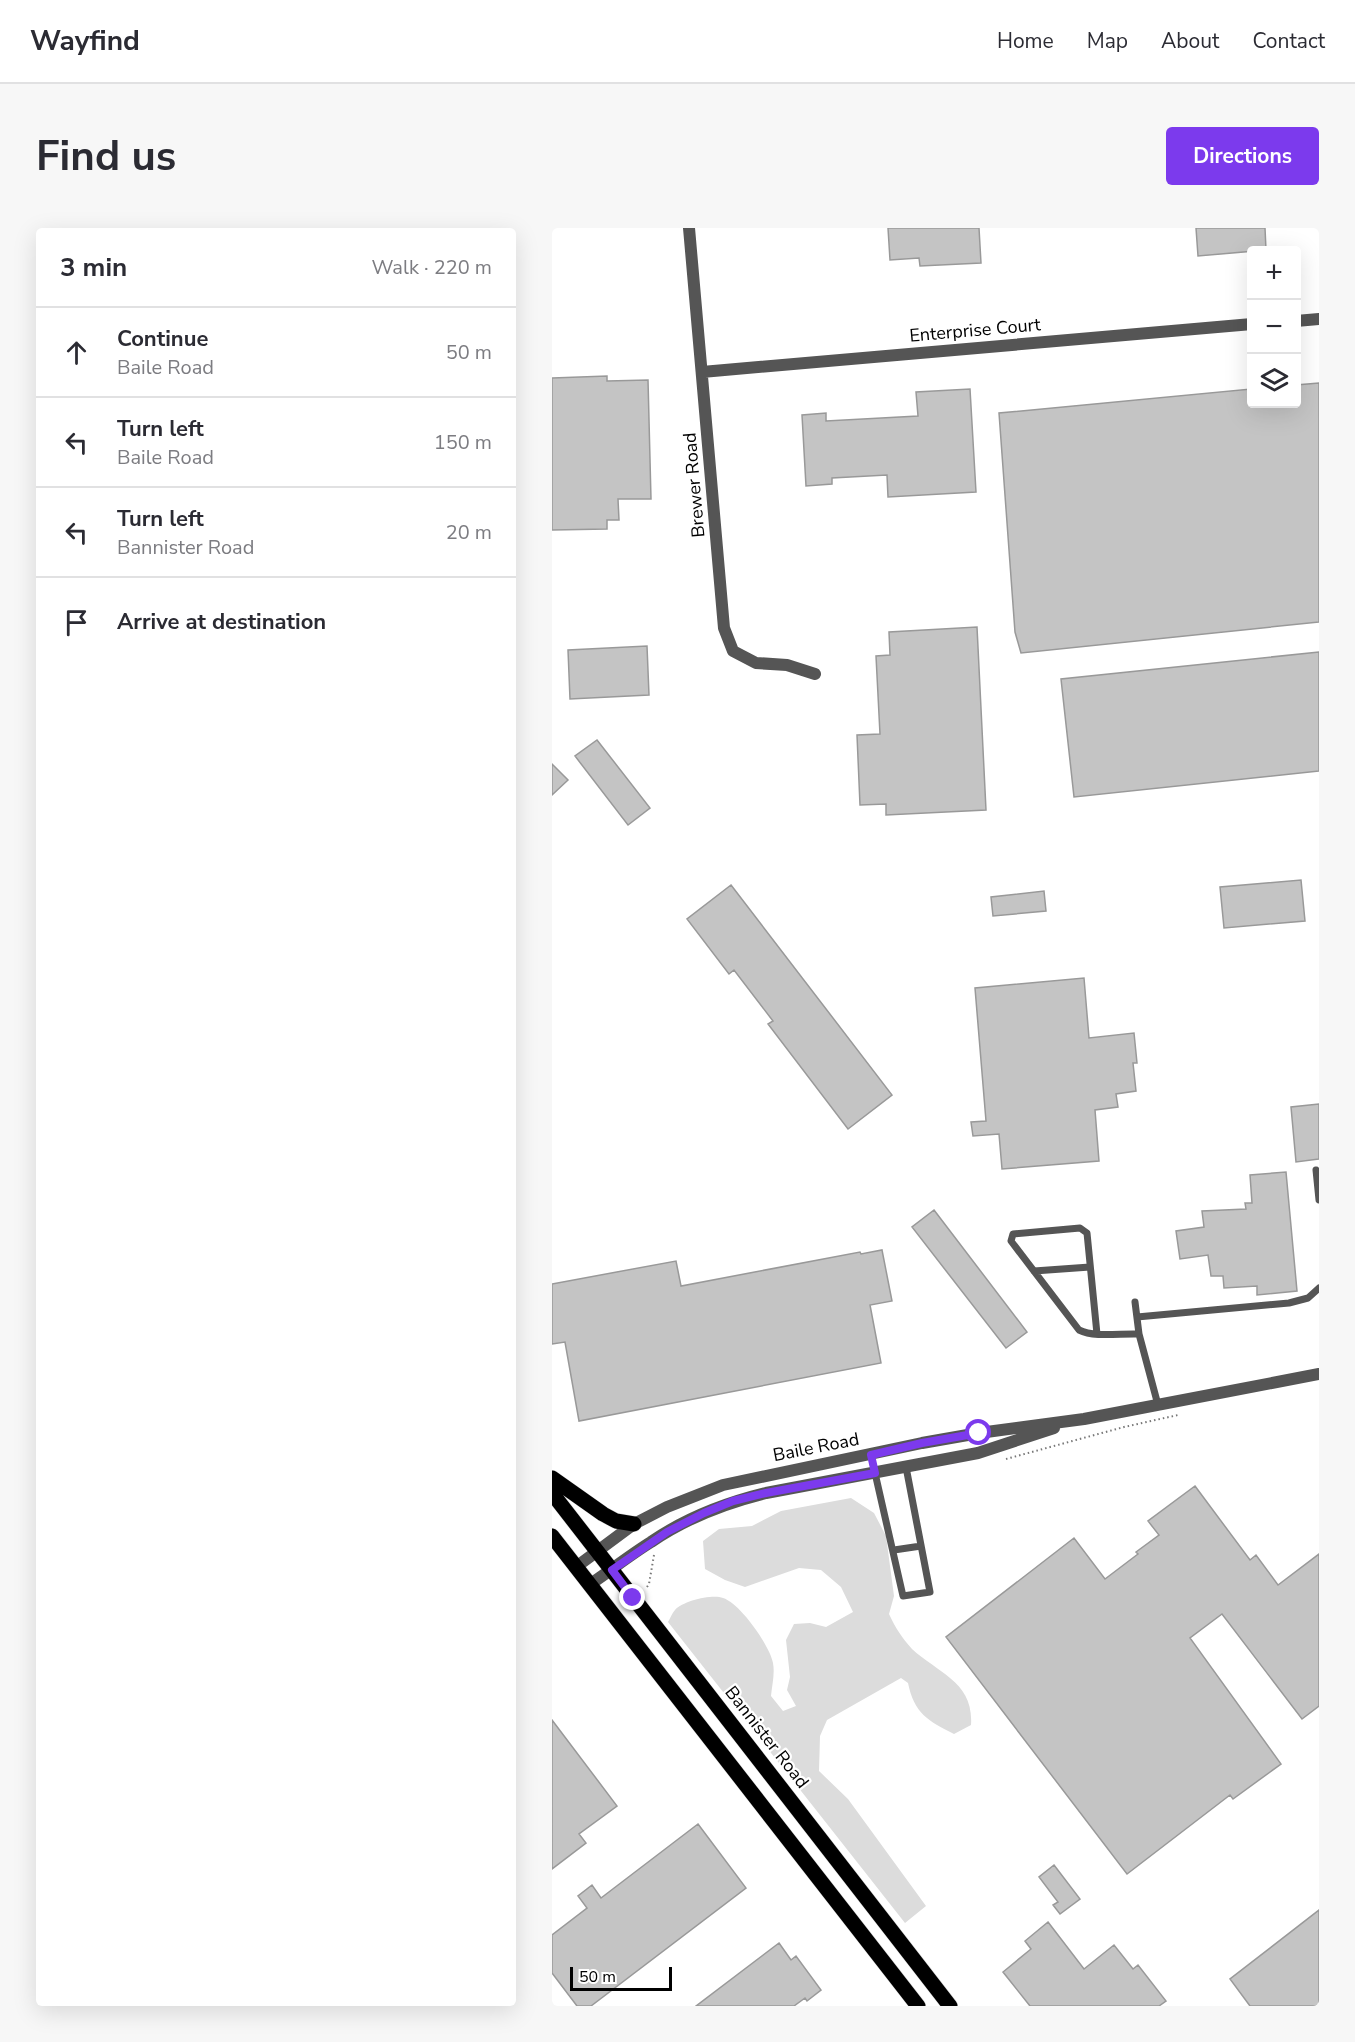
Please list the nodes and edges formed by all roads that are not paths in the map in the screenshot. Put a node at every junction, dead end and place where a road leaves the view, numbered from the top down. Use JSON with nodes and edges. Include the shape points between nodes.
{"nodes":[{"id":1,"x":689,"y":228,"type":"edge"},
{"id":2,"x":1319,"y":319,"type":"edge"},
{"id":3,"x":1301,"y":321,"type":"edge"},
{"id":4,"x":1247,"y":324,"type":"edge"},
{"id":5,"x":702,"y":372,"type":"junction"},
{"id":6,"x":815,"y":674,"type":"dead end"},
{"id":7,"x":1316,"y":1170,"type":"dead end"},
{"id":8,"x":1319,"y":1200,"type":"edge"},
{"id":9,"x":1090,"y":1267,"type":"junction"},
{"id":10,"x":1034,"y":1271,"type":"junction"},
{"id":11,"x":1319,"y":1288,"type":"edge"},
{"id":12,"x":1135,"y":1302,"type":"dead end"},
{"id":13,"x":1137,"y":1317,"type":"junction"},
{"id":14,"x":1096,"y":1334,"type":"junction"},
{"id":15,"x":1139,"y":1334,"type":"junction"},
{"id":16,"x":1319,"y":1374,"type":"edge"},
{"id":17,"x":1158,"y":1405,"type":"junction"},
{"id":18,"x":1084,"y":1419,"type":"junction"},
{"id":19,"x":902,"y":1448,"type":"junction"},
{"id":20,"x":871,"y":1455,"type":"junction"},
{"id":21,"x":906,"y":1467,"type":"junction"},
{"id":22,"x":875,"y":1473,"type":"junction"},
{"id":23,"x":552,"y":1478,"type":"edge"},
{"id":24,"x":552,"y":1493,"type":"edge"},
{"id":25,"x":634,"y":1524,"type":"junction"},
{"id":26,"x":552,"y":1536,"type":"edge"},
{"id":27,"x":921,"y":1546,"type":"junction"},
{"id":28,"x":894,"y":1550,"type":"junction"},
{"id":29,"x":596,"y":1551,"type":"junction"},
{"id":30,"x":576,"y":1567,"type":"junction"},
{"id":31,"x":612,"y":1570,"type":"junction"},
{"id":32,"x":590,"y":1585,"type":"junction"},
{"id":33,"x":918,"y":2006,"type":"edge"},
{"id":34,"x":950,"y":2006,"type":"edge"}],
"edges":[{"from":1,"to":5,"type":"street","name":"Brewer Road"},
{"from":2,"to":3,"type":"street"},
{"from":4,"to":5,"type":"street","name":"Enterprise Court"},
{"from":5,"to":6,"type":"street","name":"Brewer Road","via":[[724,628],[734,651],[756,663],[787,665]]},
{"from":7,"to":8,"type":"lane"},
{"from":9,"to":10,"type":"lane"},
{"from":9,"to":10,"type":"lane","via":[[1084,1229],[1012,1234],[1011,1241]]},
{"from":9,"to":14,"type":"lane"},
{"from":10,"to":14,"type":"lane","via":[[1079,1330]]},
{"from":11,"to":13,"type":"lane","via":[[1308,1298],[1289,1303]]},
{"from":12,"to":13,"type":"lane"},
{"from":13,"to":15,"type":"lane"},
{"from":14,"to":15,"type":"lane"},
{"from":15,"to":17,"type":"lane"},
{"from":16,"to":17,"type":"street","name":"Baile Road"},
{"from":17,"to":18,"type":"street","name":"Baile Road"},
{"from":18,"to":19,"type":"street","name":"Baile Road"},
{"from":18,"to":21,"type":"street","name":"Baile Road","via":[[978,1453]]},
{"from":19,"to":20,"type":"street","name":"Baile Road"},
{"from":19,"to":21,"type":"street"},
{"from":20,"to":22,"type":"street"},
{"from":20,"to":25,"type":"street","name":"Baile Road","via":[[723,1485]]},
{"from":21,"to":22,"type":"street","name":"Baile Road"},
{"from":21,"to":27,"type":"lane"},
{"from":22,"to":28,"type":"lane"},
{"from":22,"to":31,"type":"street","name":"Baile Road","via":[[733,1501],[667,1532]]},
{"from":23,"to":25,"type":"main road","via":[[603,1514]]},
{"from":24,"to":29,"type":"main road","name":"Bannister Road"},
{"from":25,"to":29,"type":"street","name":"Baile Road"},
{"from":26,"to":30,"type":"main road"},
{"from":27,"to":28,"type":"lane"},
{"from":27,"to":28,"type":"lane","via":[[930,1592],[903,1596]]},
{"from":29,"to":30,"type":"street","name":"Baile Road"},
{"from":29,"to":31,"type":"main road","name":"Bannister Road"},
{"from":30,"to":32,"type":"main road"},
{"from":31,"to":32,"type":"street","name":"Baile Road"},
{"from":31,"to":34,"type":"main road","name":"Bannister Road"},
{"from":32,"to":33,"type":"main road"}]}
